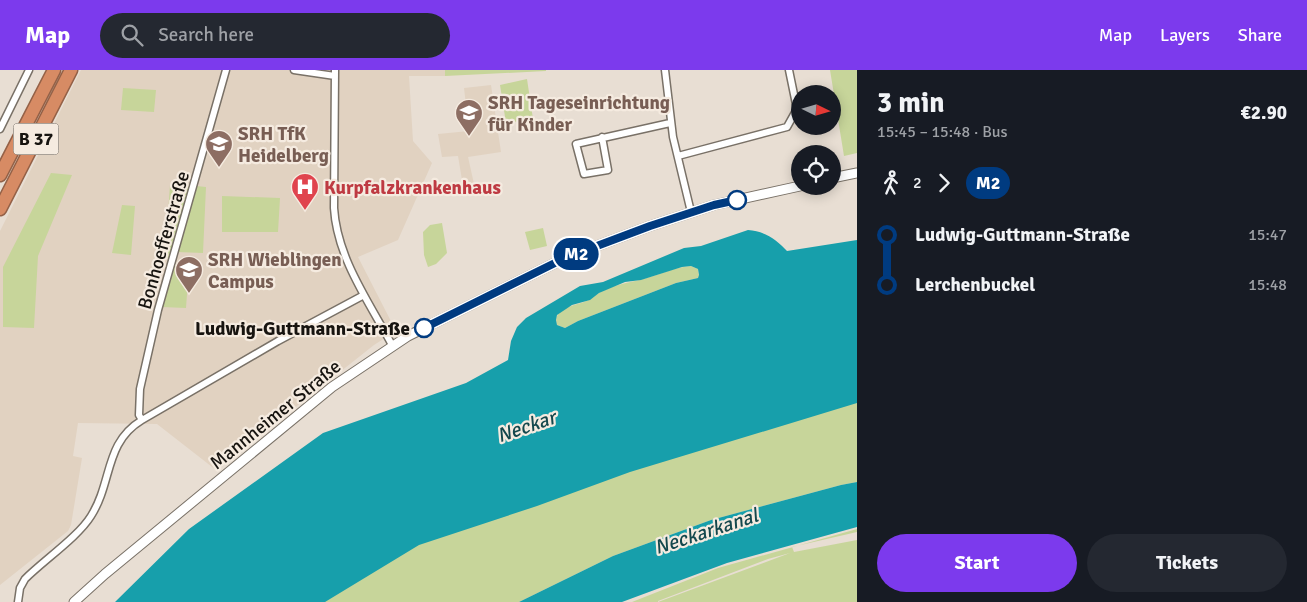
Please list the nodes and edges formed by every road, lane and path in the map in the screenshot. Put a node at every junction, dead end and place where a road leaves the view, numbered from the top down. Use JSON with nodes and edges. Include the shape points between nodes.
{"nodes":[{"id":1,"x":29,"y":70,"type":"edge"},
{"id":2,"x":54,"y":70,"type":"edge"},
{"id":3,"x":71,"y":70,"type":"edge"},
{"id":4,"x":226,"y":70,"type":"edge"},
{"id":5,"x":294,"y":70,"type":"edge"},
{"id":6,"x":665,"y":70,"type":"edge"},
{"id":7,"x":789,"y":70,"type":"edge"},
{"id":8,"x":335,"y":73,"type":"edge"},
{"id":9,"x":670,"y":124,"type":"junction"},
{"id":10,"x":0,"y":129,"type":"edge"},
{"id":11,"x":602,"y":138,"type":"junction"},
{"id":12,"x":678,"y":156,"type":"junction"},
{"id":13,"x":857,"y":173,"type":"edge"},
{"id":14,"x":0,"y":175,"type":"edge"},
{"id":15,"x":841,"y":176,"type":"edge"},
{"id":16,"x":791,"y":188,"type":"edge"},
{"id":17,"x":0,"y":209,"type":"edge"},
{"id":18,"x":691,"y":212,"type":"junction"},
{"id":19,"x":364,"y":295,"type":"junction"},
{"id":20,"x":392,"y":345,"type":"junction"},
{"id":21,"x":142,"y":420,"type":"junction"},
{"id":22,"x":18,"y":602,"type":"edge"},
{"id":23,"x":74,"y":602,"type":"edge"}],
"edges":[{"from":1,"to":10,"type":"street"},
{"from":2,"to":14,"type":"highway","number":"B 37"},
{"from":3,"to":17,"type":"highway","number":"B 37"},
{"from":4,"to":21,"type":"street","name":"Bonhoefferstraße","via":[[158,310],[140,389],[139,415]]},
{"from":5,"to":8,"type":"street"},
{"from":6,"to":9,"type":"street"},
{"from":7,"to":12,"type":"street","via":[[797,109],[788,127]]},
{"from":8,"to":19,"type":"street","via":[[335,216],[343,249]]},
{"from":9,"to":11,"type":"street"},
{"from":9,"to":12,"type":"street"},
{"from":11,"to":11,"type":"street","via":[[576,144],[584,174],[608,170]]},
{"from":12,"to":18,"type":"street"},
{"from":13,"to":15,"type":"street"},
{"from":16,"to":18,"type":"street","name":"Mannheimer Straße"},
{"from":18,"to":20,"type":"street","name":"Mannheimer Straße","via":[[565,258]]},
{"from":19,"to":20,"type":"street"},
{"from":19,"to":21,"type":"street"},
{"from":20,"to":23,"type":"street","name":"Mannheimer Straße","via":[[324,393]]},
{"from":21,"to":22,"type":"street","via":[[119,440],[104,489],[91,516],[25,579]]}]}
